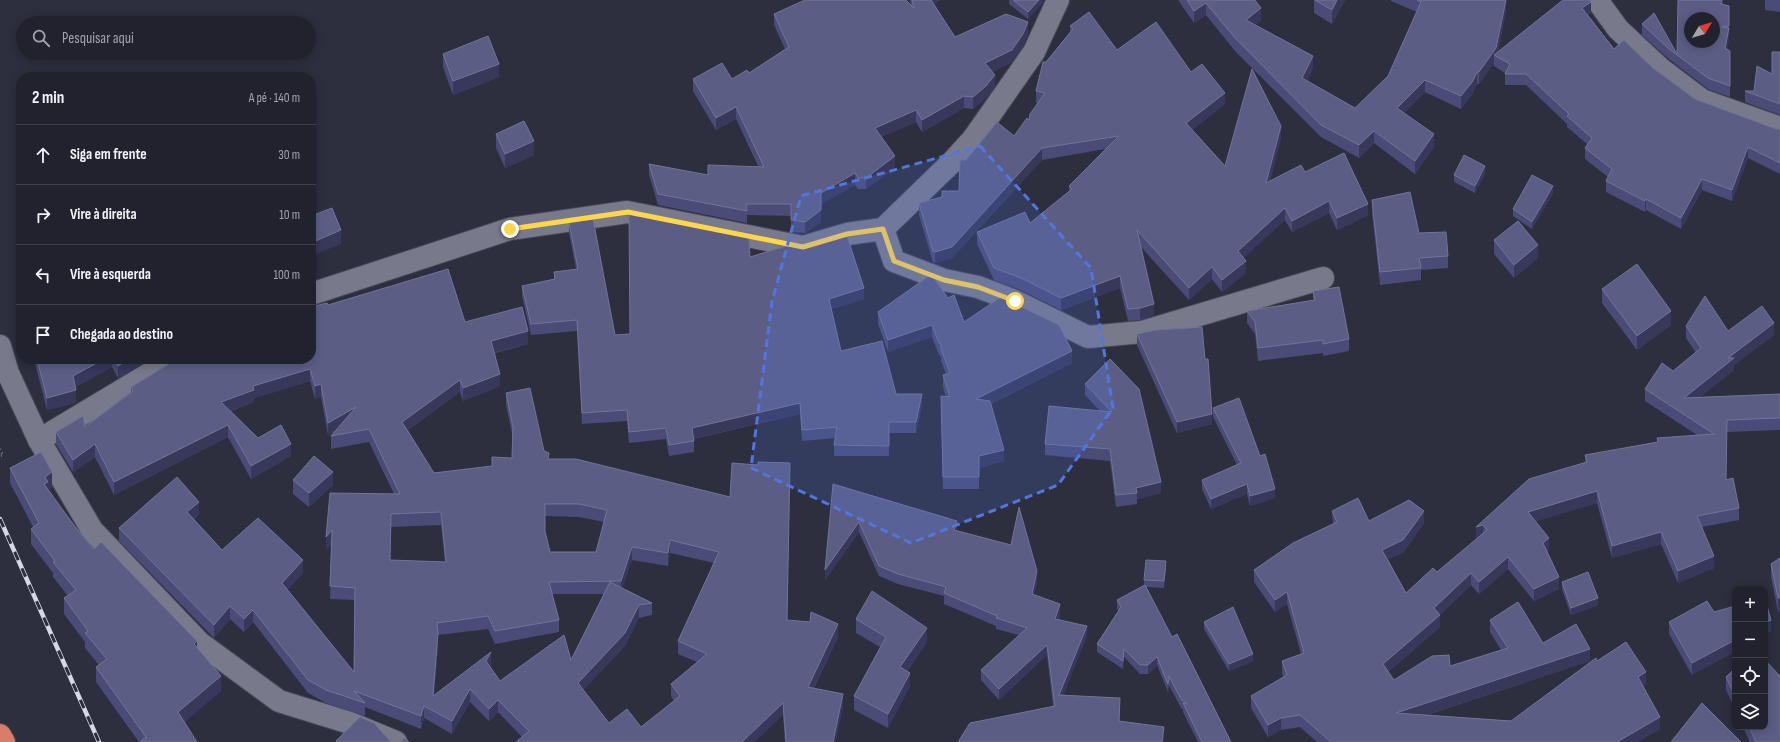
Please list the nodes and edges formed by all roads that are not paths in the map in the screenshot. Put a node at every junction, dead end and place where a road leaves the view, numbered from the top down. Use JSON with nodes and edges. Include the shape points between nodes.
{"nodes":[{"id":1,"x":1058,"y":0,"type":"edge"},
{"id":2,"x":1597,"y":0,"type":"edge"},
{"id":3,"x":1780,"y":128,"type":"edge"},
{"id":4,"x":883,"y":229,"type":"junction"},
{"id":5,"x":1323,"y":278,"type":"dead end"},
{"id":6,"x":316,"y":292,"type":"edge"},
{"id":7,"x":0,"y":346,"type":"edge"},
{"id":8,"x":166,"y":364,"type":"edge"},
{"id":9,"x":39,"y":440,"type":"junction"},
{"id":10,"x":0,"y":735,"type":"edge"},
{"id":11,"x":4,"y":742,"type":"edge"},
{"id":12,"x":396,"y":742,"type":"edge"}],
"edges":[{"from":1,"to":4,"type":"street","via":[[1034,52],[973,140]]},
{"from":2,"to":3,"type":"street","via":[[1618,29],[1661,69],[1702,100]]},
{"from":4,"to":5,"type":"street","via":[[894,261],[944,280],[978,287],[1015,301],[1088,336],[1142,332]]},
{"from":4,"to":6,"type":"street","via":[[847,234],[803,247],[628,212],[510,229]]},
{"from":7,"to":9,"type":"street","via":[[8,373]]},
{"from":8,"to":9,"type":"street"},
{"from":9,"to":12,"type":"street","via":[[92,530],[200,643],[279,701],[350,723]]},
{"from":10,"to":11,"type":"highway"}]}
